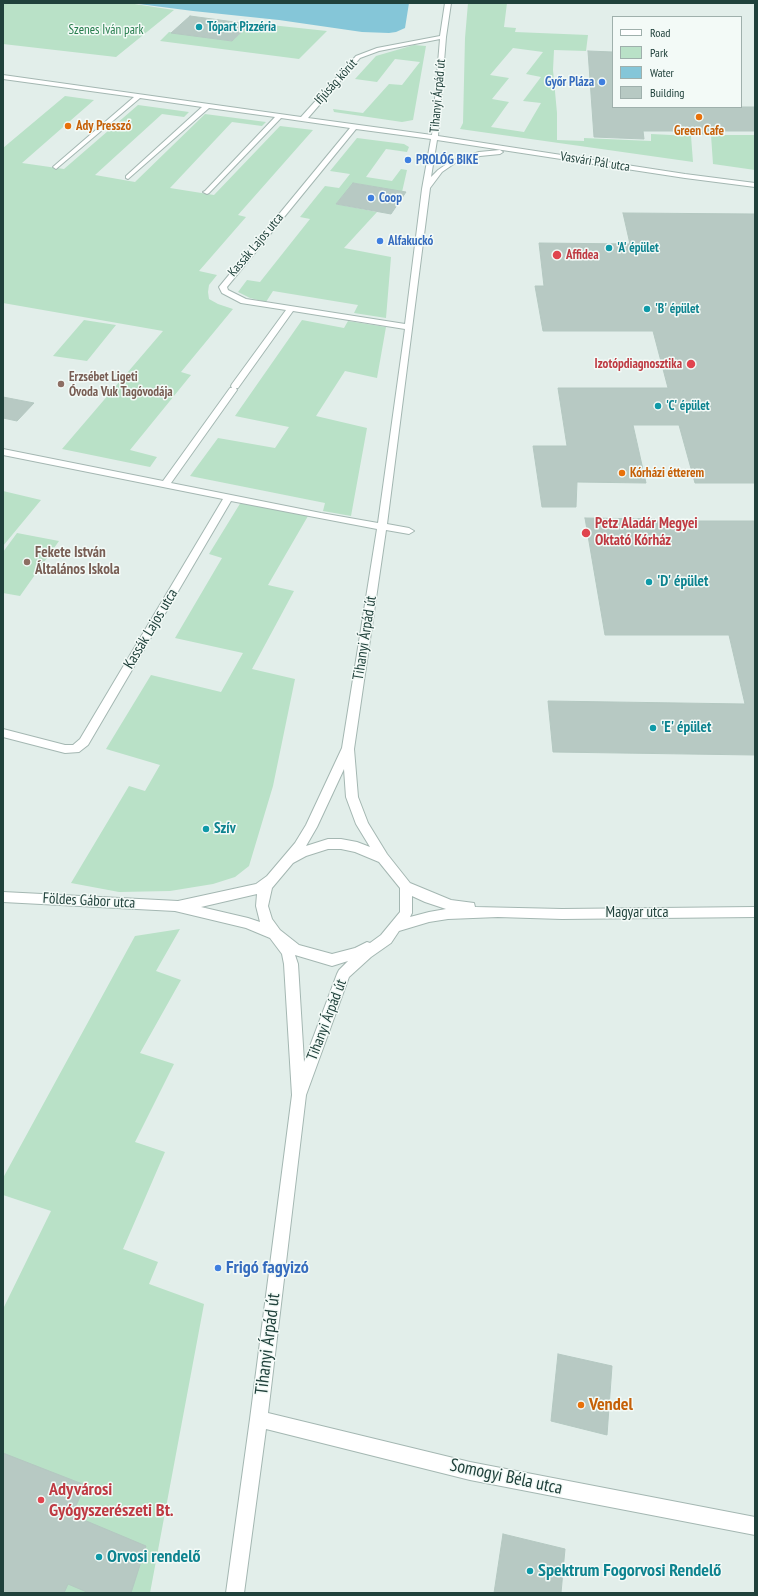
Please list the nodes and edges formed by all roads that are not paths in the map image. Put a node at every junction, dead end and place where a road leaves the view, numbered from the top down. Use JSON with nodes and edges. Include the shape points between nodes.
{"nodes":[{"id":1,"x":448,"y":3,"type":"edge"},
{"id":2,"x":443,"y":37,"type":"junction"},
{"id":3,"x":3,"y":77,"type":"edge"},
{"id":4,"x":139,"y":96,"type":"junction"},
{"id":5,"x":207,"y":106,"type":"junction"},
{"id":6,"x":279,"y":116,"type":"junction"},
{"id":7,"x":302,"y":119,"type":"junction"},
{"id":8,"x":355,"y":126,"type":"junction"},
{"id":9,"x":434,"y":138,"type":"junction"},
{"id":10,"x":535,"y":152,"type":"junction"},
{"id":11,"x":56,"y":167,"type":"dead end"},
{"id":12,"x":128,"y":177,"type":"dead end"},
{"id":13,"x":755,"y":185,"type":"edge"},
{"id":14,"x":426,"y":189,"type":"junction"},
{"id":15,"x":207,"y":192,"type":"dead end"},
{"id":16,"x":291,"y":309,"type":"junction"},
{"id":17,"x":410,"y":327,"type":"junction"},
{"id":18,"x":3,"y":452,"type":"edge"},
{"id":19,"x":165,"y":485,"type":"junction"},
{"id":20,"x":228,"y":498,"type":"junction"},
{"id":21,"x":382,"y":527,"type":"junction"},
{"id":22,"x":409,"y":531,"type":"dead end"},
{"id":23,"x":3,"y":733,"type":"edge"},
{"id":24,"x":348,"y":749,"type":"junction"},
{"id":25,"x":383,"y":858,"type":"junction"},
{"id":26,"x":284,"y":864,"type":"junction"},
{"id":27,"x":273,"y":876,"type":"junction"},
{"id":28,"x":406,"y":887,"type":"junction"},
{"id":29,"x":3,"y":897,"type":"edge"},
{"id":30,"x":175,"y":906,"type":"junction"},
{"id":31,"x":755,"y":912,"type":"edge"},
{"id":32,"x":520,"y":913,"type":"junction"},
{"id":33,"x":396,"y":927,"type":"junction"},
{"id":34,"x":275,"y":934,"type":"junction"},
{"id":35,"x":386,"y":939,"type":"junction"},
{"id":36,"x":299,"y":1095,"type":"junction"},
{"id":37,"x":259,"y":1419,"type":"junction"},
{"id":38,"x":755,"y":1526,"type":"edge"},
{"id":39,"x":235,"y":1593,"type":"edge"}],
"edges":[{"from":1,"to":2,"type":"street","name":"Tihanyi Árpád út"},
{"from":2,"to":7,"type":"street","name":"Ifjúság körút","via":[[391,47],[358,57]]},
{"from":2,"to":9,"type":"street","name":"Tihanyi Árpád út"},
{"from":3,"to":4,"type":"street","name":"Ifjúság körút"},
{"from":4,"to":5,"type":"street","name":"Ifjúság körút"},
{"from":4,"to":11,"type":"street"},
{"from":5,"to":6,"type":"street","name":"Ifjúság körút"},
{"from":5,"to":12,"type":"street"},
{"from":6,"to":7,"type":"street","name":"Ifjúság körút"},
{"from":6,"to":15,"type":"street"},
{"from":7,"to":8,"type":"street","name":"Ifjúság körút"},
{"from":8,"to":9,"type":"street","name":"Ifjúság körút"},
{"from":8,"to":16,"type":"street","name":"Kassák Lajos utca","via":[[222,287],[244,301]]},
{"from":9,"to":10,"type":"street","name":"Vasvári Pál utca"},
{"from":9,"to":14,"type":"street","name":"Tihanyi Árpád út"},
{"from":10,"to":13,"type":"street","name":"Vasvári Pál utca"},
{"from":10,"to":14,"type":"street","name":"Tihanyi Árpád út","via":[[501,152],[464,158],[440,170]]},
{"from":14,"to":17,"type":"street","name":"Tihanyi Árpád út"},
{"from":16,"to":17,"type":"street"},
{"from":16,"to":19,"type":"street"},
{"from":17,"to":21,"type":"street","name":"Tihanyi Árpád út"},
{"from":18,"to":19,"type":"street"},
{"from":19,"to":20,"type":"street"},
{"from":20,"to":21,"type":"street"},
{"from":20,"to":23,"type":"street","name":"Kassák Lajos utca","via":[[84,742],[75,749],[65,749]]},
{"from":21,"to":22,"type":"street"},
{"from":21,"to":24,"type":"street","name":"Tihanyi Árpád út"},
{"from":24,"to":25,"type":"street","name":"Tihanyi Árpád út","via":[[352,797],[362,824]]},
{"from":24,"to":26,"type":"street","name":"Tihanyi Árpád út","via":[[311,827],[299,847]]},
{"from":25,"to":26,"type":"street","name":"Tihanyi Árpád út","via":[[357,847],[328,844],[302,852]]},
{"from":25,"to":28,"type":"street","name":"Tihanyi Árpád út"},
{"from":26,"to":27,"type":"street","name":"Tihanyi Árpád út"},
{"from":27,"to":30,"type":"street","name":"Földes Gábor utca","via":[[260,888],[249,892]]},
{"from":27,"to":34,"type":"street","name":"Tihanyi Árpád út","via":[[264,891],[262,906],[266,921]]},
{"from":28,"to":32,"type":"street","name":"Magyar utca","via":[[451,905]]},
{"from":28,"to":33,"type":"street","name":"Tihanyi Árpád út","via":[[406,913]]},
{"from":29,"to":30,"type":"street","name":"Földes Gábor utca"},
{"from":30,"to":34,"type":"street","name":"Földes Gábor utca","via":[[248,923]]},
{"from":31,"to":32,"type":"street","name":"Magyar utca"},
{"from":32,"to":33,"type":"street","name":"Magyar utca","via":[[448,914]]},
{"from":33,"to":35,"type":"street","name":"Tihanyi Árpád út"},
{"from":34,"to":35,"type":"street","name":"Tihanyi Árpád út","via":[[295,948],[332,960],[358,953]]},
{"from":34,"to":36,"type":"street","name":"Tihanyi Árpád út","via":[[288,952],[291,964]]},
{"from":35,"to":36,"type":"street","name":"Tihanyi Árpád út","via":[[366,953],[344,974]]},
{"from":36,"to":37,"type":"street","name":"Tihanyi Árpád út"},
{"from":37,"to":38,"type":"street","name":"Somogyi Béla utca","via":[[470,1471]]},
{"from":37,"to":39,"type":"street","name":"Tihanyi Árpád út"}]}
